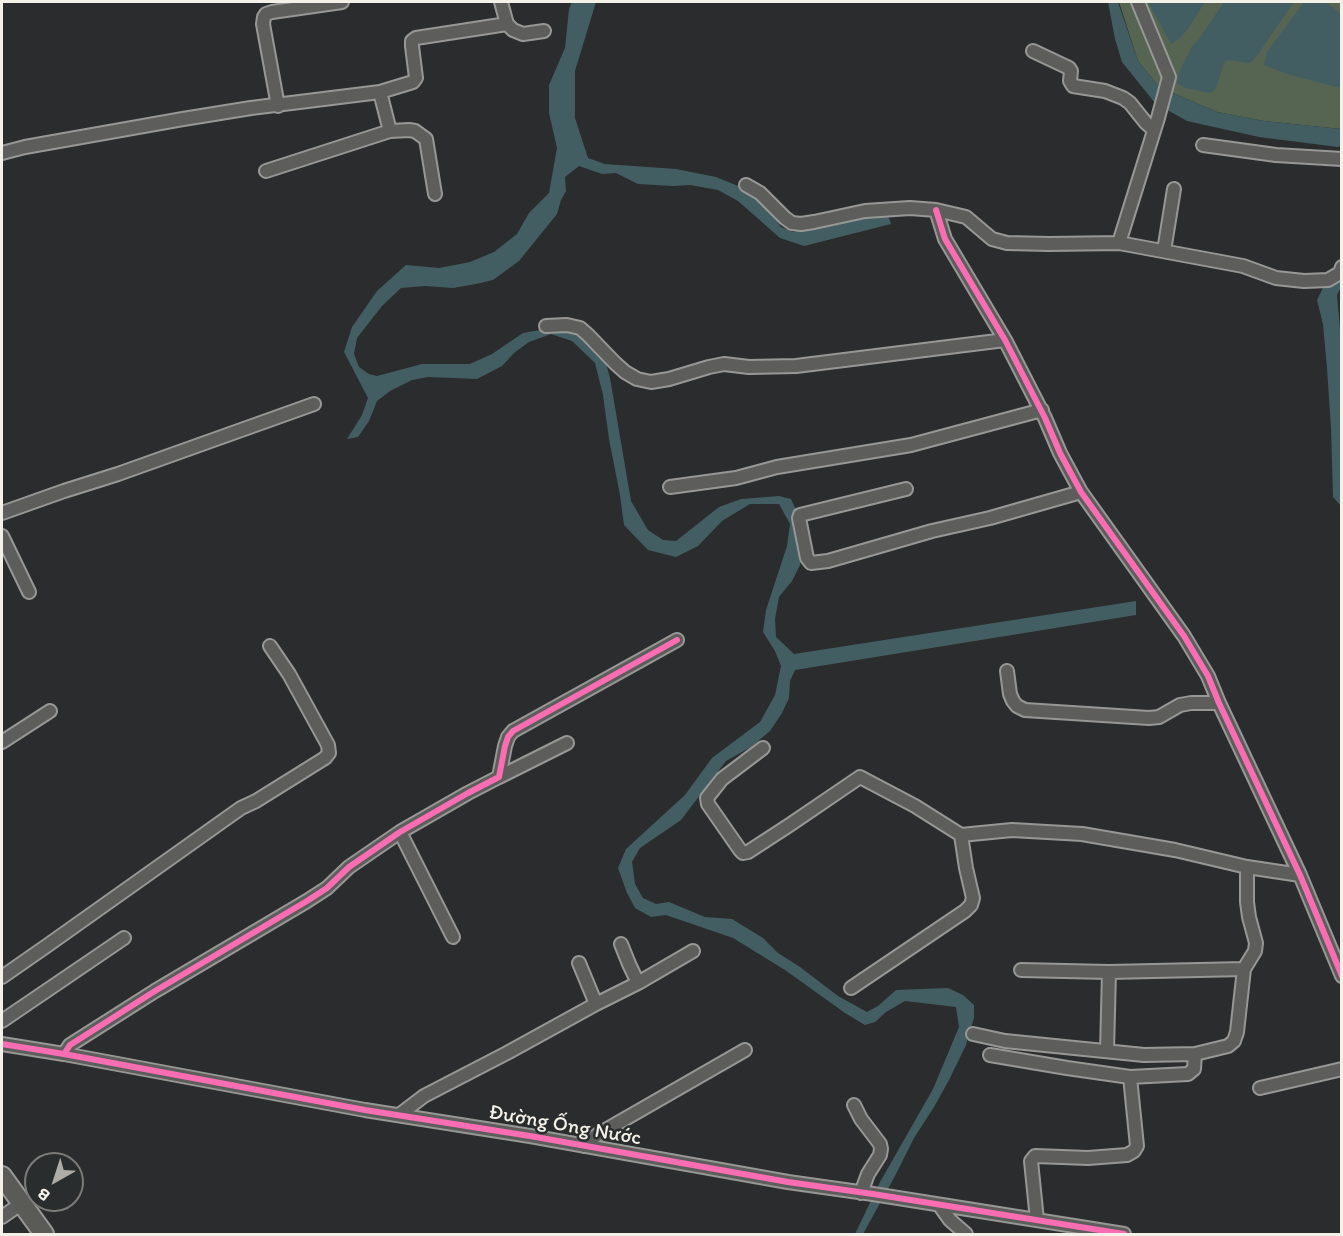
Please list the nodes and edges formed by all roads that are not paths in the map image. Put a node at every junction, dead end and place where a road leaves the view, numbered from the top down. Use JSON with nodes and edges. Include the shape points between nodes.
{"nodes":[{"id":1,"x":342,"y":2,"type":"edge"},
{"id":2,"x":501,"y":2,"type":"edge"},
{"id":3,"x":1138,"y":2,"type":"edge"},
{"id":4,"x":507,"y":24,"type":"junction"},
{"id":5,"x":544,"y":32,"type":"dead end"},
{"id":6,"x":1033,"y":51,"type":"dead end"},
{"id":7,"x":380,"y":92,"type":"junction"},
{"id":8,"x":278,"y":106,"type":"junction"},
{"id":9,"x":1156,"y":124,"type":"junction"},
{"id":10,"x":390,"y":131,"type":"junction"},
{"id":11,"x":1203,"y":145,"type":"dead end"},
{"id":12,"x":2,"y":153,"type":"edge"},
{"id":13,"x":1341,"y":159,"type":"edge"},
{"id":14,"x":266,"y":171,"type":"dead end"},
{"id":15,"x":746,"y":184,"type":"dead end"},
{"id":16,"x":1174,"y":189,"type":"dead end"},
{"id":17,"x":435,"y":194,"type":"dead end"},
{"id":18,"x":936,"y":210,"type":"junction"},
{"id":19,"x":1119,"y":243,"type":"junction"},
{"id":20,"x":1164,"y":251,"type":"junction"},
{"id":21,"x":1341,"y":267,"type":"edge"},
{"id":22,"x":546,"y":326,"type":"dead end"},
{"id":23,"x":1005,"y":340,"type":"junction"},
{"id":24,"x":314,"y":404,"type":"dead end"},
{"id":25,"x":1042,"y":410,"type":"junction"},
{"id":26,"x":670,"y":487,"type":"dead end"},
{"id":27,"x":906,"y":489,"type":"dead end"},
{"id":28,"x":1081,"y":492,"type":"junction"},
{"id":29,"x":2,"y":513,"type":"edge"},
{"id":30,"x":2,"y":536,"type":"edge"},
{"id":31,"x":29,"y":592,"type":"dead end"},
{"id":32,"x":677,"y":640,"type":"dead end"},
{"id":33,"x":270,"y":646,"type":"dead end"},
{"id":34,"x":1007,"y":671,"type":"dead end"},
{"id":35,"x":1219,"y":703,"type":"junction"},
{"id":36,"x":50,"y":711,"type":"dead end"},
{"id":37,"x":2,"y":742,"type":"edge"},
{"id":38,"x":567,"y":743,"type":"dead end"},
{"id":39,"x":763,"y":748,"type":"dead end"},
{"id":40,"x":499,"y":777,"type":"junction"},
{"id":41,"x":400,"y":832,"type":"junction"},
{"id":42,"x":961,"y":835,"type":"junction"},
{"id":43,"x":1247,"y":867,"type":"junction"},
{"id":44,"x":1300,"y":875,"type":"junction"},
{"id":45,"x":453,"y":937,"type":"dead end"},
{"id":46,"x":124,"y":938,"type":"dead end"},
{"id":47,"x":621,"y":944,"type":"dead end"},
{"id":48,"x":693,"y":951,"type":"dead end"},
{"id":49,"x":579,"y":963,"type":"dead end"},
{"id":50,"x":1244,"y":969,"type":"junction"},
{"id":51,"x":1021,"y":970,"type":"dead end"},
{"id":52,"x":1109,"y":972,"type":"junction"},
{"id":53,"x":1341,"y":976,"type":"edge"},
{"id":54,"x":2,"y":977,"type":"edge"},
{"id":55,"x":638,"y":983,"type":"junction"},
{"id":56,"x":851,"y":987,"type":"dead end"},
{"id":57,"x":596,"y":1004,"type":"junction"},
{"id":58,"x":2,"y":1021,"type":"edge"},
{"id":59,"x":973,"y":1035,"type":"dead end"},
{"id":60,"x":2,"y":1044,"type":"edge"},
{"id":61,"x":745,"y":1050,"type":"dead end"},
{"id":62,"x":1107,"y":1052,"type":"junction"},
{"id":63,"x":64,"y":1054,"type":"junction"},
{"id":64,"x":1195,"y":1054,"type":"junction"},
{"id":65,"x":990,"y":1055,"type":"dead end"},
{"id":66,"x":1341,"y":1068,"type":"edge"},
{"id":67,"x":1130,"y":1077,"type":"junction"},
{"id":68,"x":1260,"y":1088,"type":"dead end"},
{"id":69,"x":854,"y":1105,"type":"dead end"},
{"id":70,"x":399,"y":1115,"type":"junction"},
{"id":71,"x":584,"y":1146,"type":"junction"},
{"id":72,"x":2,"y":1176,"type":"edge"},
{"id":73,"x":867,"y":1193,"type":"junction"},
{"id":74,"x":22,"y":1203,"type":"junction"},
{"id":75,"x":940,"y":1206,"type":"junction"},
{"id":76,"x":2,"y":1217,"type":"edge"},
{"id":77,"x":1037,"y":1220,"type":"junction"},
{"id":78,"x":44,"y":1234,"type":"edge"},
{"id":79,"x":966,"y":1234,"type":"edge"},
{"id":80,"x":1124,"y":1234,"type":"edge"}],
"edges":[{"from":1,"to":8,"type":"street","via":[[272,12],[264,17]]},
{"from":2,"to":4,"type":"street"},
{"from":3,"to":9,"type":"street","via":[[1169,77]]},
{"from":4,"to":5,"type":"street","via":[[523,34]]},
{"from":4,"to":7,"type":"street","via":[[416,38],[412,46],[416,78]]},
{"from":6,"to":9,"type":"street","via":[[1069,68],[1073,86],[1123,98],[1146,123]]},
{"from":7,"to":8,"type":"street"},
{"from":7,"to":10,"type":"street"},
{"from":8,"to":12,"type":"street","via":[[183,118]]},
{"from":9,"to":19,"type":"street"},
{"from":10,"to":14,"type":"street"},
{"from":10,"to":17,"type":"street","via":[[415,131],[426,139]]},
{"from":11,"to":13,"type":"street"},
{"from":15,"to":18,"type":"street","via":[[792,223],[865,211]]},
{"from":16,"to":20,"type":"street"},
{"from":18,"to":19,"type":"street","via":[[966,217],[992,238],[1007,243]]},
{"from":18,"to":23,"type":"street","via":[[945,239]]},
{"from":19,"to":20,"type":"street"},
{"from":20,"to":21,"type":"street","via":[[1304,281],[1328,280],[1340,273]]},
{"from":22,"to":23,"type":"street","via":[[580,328],[625,372],[651,382],[724,364],[796,366]]},
{"from":23,"to":25,"type":"street"},
{"from":24,"to":29,"type":"street"},
{"from":25,"to":26,"type":"street","via":[[911,445]]},
{"from":25,"to":28,"type":"street"},
{"from":27,"to":28,"type":"street","via":[[800,515],[807,558],[817,564]]},
{"from":28,"to":35,"type":"street","via":[[1184,636],[1209,676]]},
{"from":30,"to":31,"type":"street"},
{"from":32,"to":40,"type":"street","via":[[513,731],[505,746]]},
{"from":33,"to":54,"type":"street","via":[[328,745],[325,758],[241,808]]},
{"from":34,"to":35,"type":"street","via":[[1012,701],[1026,710],[1149,718],[1180,705]]},
{"from":35,"to":44,"type":"street"},
{"from":36,"to":37,"type":"street"},
{"from":38,"to":40,"type":"street"},
{"from":39,"to":42,"type":"street","via":[[722,778],[707,798],[743,853],[860,777]]},
{"from":40,"to":41,"type":"street"},
{"from":41,"to":45,"type":"street"},
{"from":41,"to":63,"type":"street","via":[[349,867],[327,888],[70,1045]]},
{"from":42,"to":43,"type":"street","via":[[1012,830],[1082,834]]},
{"from":42,"to":56,"type":"street","via":[[971,905]]},
{"from":43,"to":44,"type":"street"},
{"from":43,"to":50,"type":"street","via":[[1246,902],[1256,944]]},
{"from":44,"to":53,"type":"street"},
{"from":46,"to":58,"type":"street"},
{"from":47,"to":55,"type":"street"},
{"from":48,"to":55,"type":"street"},
{"from":49,"to":57,"type":"street"},
{"from":50,"to":52,"type":"street"},
{"from":50,"to":64,"type":"street","via":[[1234,1041]]},
{"from":51,"to":52,"type":"street"},
{"from":52,"to":62,"type":"street"},
{"from":55,"to":57,"type":"street"},
{"from":57,"to":70,"type":"street","via":[[424,1096]]},
{"from":59,"to":62,"type":"street"},
{"from":60,"to":63,"type":"street","name":"Đường Ống Nước"},
{"from":61,"to":71,"type":"street"},
{"from":62,"to":64,"type":"street"},
{"from":63,"to":70,"type":"street","name":"Đường Ống Nước"},
{"from":64,"to":67,"type":"street","via":[[1194,1069],[1188,1074]]},
{"from":65,"to":67,"type":"street"},
{"from":66,"to":68,"type":"street"},
{"from":67,"to":77,"type":"street","via":[[1137,1146],[1134,1151],[1088,1158],[1035,1156],[1031,1161]]},
{"from":69,"to":73,"type":"street","via":[[881,1149],[868,1174]]},
{"from":70,"to":71,"type":"street","name":"Đường Ống Nước"},
{"from":71,"to":73,"type":"street","name":"Đường Ống Nước"},
{"from":72,"to":74,"type":"main road"},
{"from":73,"to":75,"type":"street","name":"Đường Ống Nước"},
{"from":74,"to":76,"type":"street"},
{"from":74,"to":78,"type":"main road"},
{"from":75,"to":77,"type":"street","name":"Đường Ống Nước"},
{"from":75,"to":79,"type":"street"},
{"from":77,"to":80,"type":"street","name":"Đường Ống Nước"}]}
